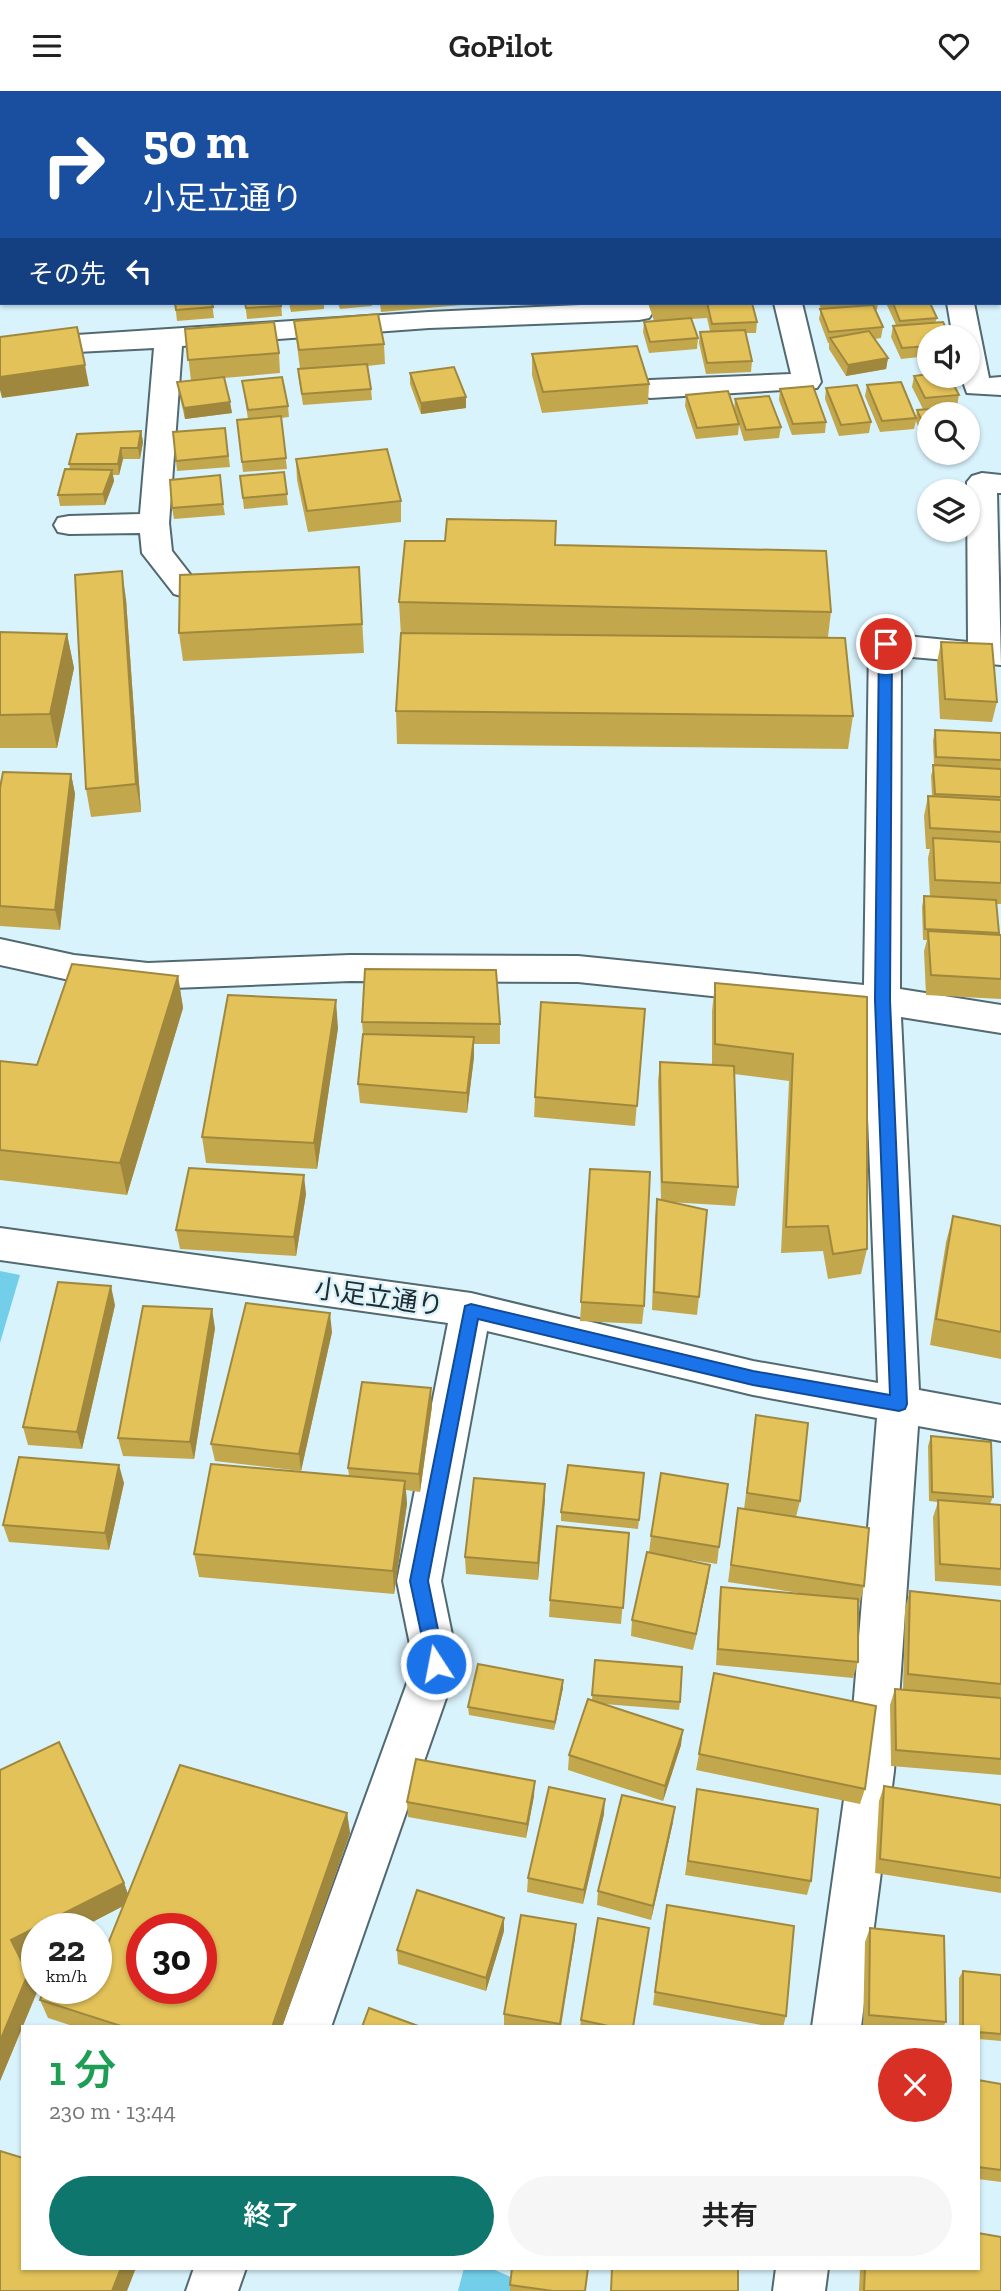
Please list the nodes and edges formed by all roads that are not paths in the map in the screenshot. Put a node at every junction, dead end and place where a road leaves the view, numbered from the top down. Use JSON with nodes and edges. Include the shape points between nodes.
{"nodes":[{"id":1,"x":637,"y":305,"type":"edge"},
{"id":2,"x":788,"y":305,"type":"edge"},
{"id":3,"x":960,"y":305,"type":"edge"},
{"id":4,"x":964,"y":325,"type":"edge"},
{"id":5,"x":169,"y":339,"type":"junction"},
{"id":6,"x":0,"y":348,"type":"edge"},
{"id":7,"x":1001,"y":386,"type":"edge"},
{"id":8,"x":980,"y":387,"type":"edge"},
{"id":9,"x":650,"y":389,"type":"edge"},
{"id":10,"x":1001,"y":484,"type":"edge"},
{"id":11,"x":154,"y":523,"type":"junction"},
{"id":12,"x":69,"y":526,"type":"dead end"},
{"id":13,"x":185,"y":587,"type":"edge"},
{"id":14,"x":993,"y":655,"type":"edge"},
{"id":15,"x":0,"y":952,"type":"edge"},
{"id":16,"x":882,"y":1000,"type":"junction"},
{"id":17,"x":1001,"y":1019,"type":"edge"},
{"id":18,"x":0,"y":1244,"type":"edge"},
{"id":19,"x":471,"y":1310,"type":"junction"},
{"id":20,"x":899,"y":1404,"type":"junction"},
{"id":21,"x":1001,"y":1423,"type":"edge"},
{"id":22,"x":307,"y":2025,"type":"edge"},
{"id":23,"x":835,"y":2025,"type":"edge"},
{"id":24,"x":219,"y":2270,"type":"edge"},
{"id":25,"x":802,"y":2270,"type":"edge"},
{"id":26,"x":212,"y":2291,"type":"edge"},
{"id":27,"x":799,"y":2291,"type":"edge"}],
"edges":[{"from":1,"to":5,"type":"street","via":[[639,312],[429,320]]},
{"from":2,"to":9,"type":"street","via":[[807,382]]},
{"from":3,"to":4,"type":"street"},
{"from":5,"to":6,"type":"street"},
{"from":5,"to":11,"type":"street"},
{"from":7,"to":8,"type":"street"},
{"from":10,"to":14,"type":"street","via":[[982,482]]},
{"from":11,"to":12,"type":"street"},
{"from":11,"to":13,"type":"street","via":[[157,553]]},
{"from":14,"to":16,"type":"street","via":[[886,644]]},
{"from":15,"to":16,"type":"street","via":[[74,968],[148,976],[350,968],[578,969]]},
{"from":16,"to":17,"type":"street"},
{"from":16,"to":20,"type":"street"},
{"from":18,"to":19,"type":"street","name":"小足立通り"},
{"from":19,"to":20,"type":"street","name":"小足立通り","via":[[753,1378]]},
{"from":19,"to":22,"type":"street","via":[[419,1581],[436,1664]]},
{"from":20,"to":21,"type":"street","name":"小足立通り"},
{"from":20,"to":23,"type":"street","via":[[871,1771]]},
{"from":24,"to":26,"type":"street"},
{"from":25,"to":27,"type":"street"}]}
